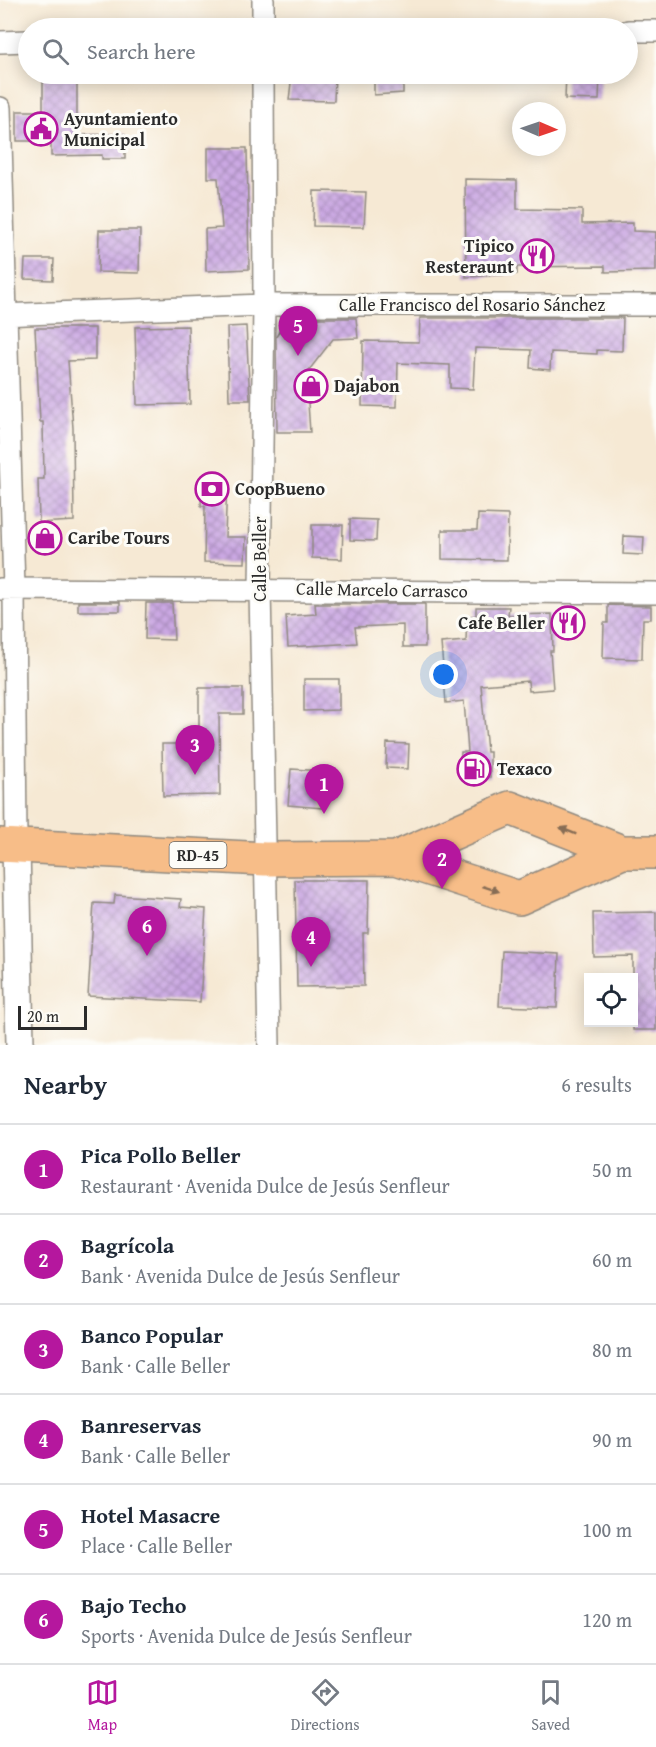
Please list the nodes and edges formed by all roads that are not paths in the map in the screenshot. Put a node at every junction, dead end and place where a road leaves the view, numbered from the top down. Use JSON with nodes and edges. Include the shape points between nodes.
{"nodes":[{"id":1,"x":263,"y":0,"type":"edge"},
{"id":2,"x":263,"y":18,"type":"edge"},
{"id":3,"x":638,"y":31,"type":"edge"},
{"id":4,"x":656,"y":31,"type":"edge"},
{"id":5,"x":18,"y":41,"type":"edge"},
{"id":6,"x":0,"y":42,"type":"edge"},
{"id":7,"x":263,"y":84,"type":"edge"},
{"id":8,"x":0,"y":108,"type":"edge"},
{"id":9,"x":264,"y":305,"type":"junction"},
{"id":10,"x":656,"y":305,"type":"edge"},
{"id":11,"x":2,"y":315,"type":"edge"},
{"id":12,"x":7,"y":589,"type":"edge"},
{"id":13,"x":260,"y":589,"type":"junction"},
{"id":14,"x":656,"y":593,"type":"edge"},
{"id":15,"x":8,"y":845,"type":"edge"},
{"id":16,"x":622,"y":852,"type":"junction"},
{"id":17,"x":656,"y":852,"type":"edge"},
{"id":18,"x":396,"y":858,"type":"junction"},
{"id":19,"x":265,"y":859,"type":"junction"},
{"id":20,"x":20,"y":1045,"type":"edge"},
{"id":21,"x":269,"y":1045,"type":"edge"}],
"edges":[{"from":1,"to":2,"type":"street"},
{"from":3,"to":4,"type":"street"},
{"from":5,"to":6,"type":"street"},
{"from":7,"to":9,"type":"street","name":"Calle Beller"},
{"from":8,"to":11,"type":"street"},
{"from":9,"to":10,"type":"street","name":"Calle Francisco del Rosario Sánchez"},
{"from":9,"to":11,"type":"street","name":"Calle Francisco del Rosario Sánchez"},
{"from":9,"to":13,"type":"street","name":"Calle Beller"},
{"from":11,"to":12,"type":"street"},
{"from":12,"to":13,"type":"street","name":"Calle Marcelo Carrasco"},
{"from":12,"to":15,"type":"street"},
{"from":13,"to":14,"type":"street","name":"Calle Marcelo Carrasco"},
{"from":13,"to":19,"type":"street","name":"Calle Beller"},
{"from":15,"to":19,"type":"main road","number":"RD-45"},
{"from":15,"to":20,"type":"street"},
{"from":16,"to":17,"type":"main road","number":"RD-45"},
{"from":18,"to":16,"type":"main road","number":"RD-45","one_way":true,"via":[[519,898]]},
{"from":16,"to":18,"type":"main road","number":"RD-45","one_way":true,"via":[[510,808]]},
{"from":18,"to":19,"type":"main road","number":"RD-45"},
{"from":19,"to":21,"type":"street","name":"Calle Beller"}]}
